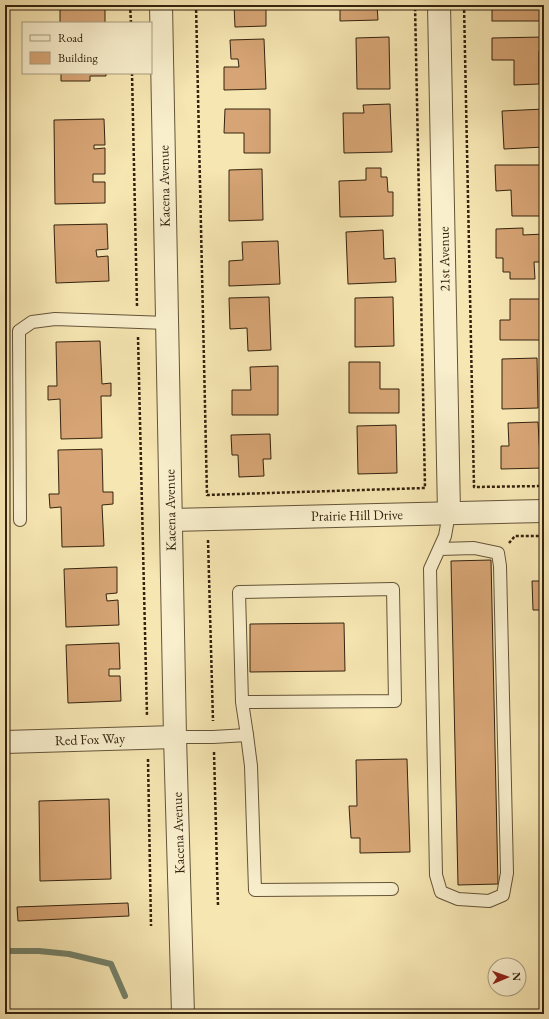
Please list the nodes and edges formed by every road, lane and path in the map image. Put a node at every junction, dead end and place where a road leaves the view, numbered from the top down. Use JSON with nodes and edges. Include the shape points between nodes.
{"nodes":[{"id":1,"x":130,"y":5,"type":"edge"},
{"id":2,"x":161,"y":5,"type":"edge"},
{"id":3,"x":196,"y":5,"type":"edge"},
{"id":4,"x":415,"y":5,"type":"edge"},
{"id":5,"x":439,"y":5,"type":"edge"},
{"id":6,"x":464,"y":5,"type":"edge"},
{"id":7,"x":131,"y":22,"type":"edge"},
{"id":8,"x":132,"y":74,"type":"edge"},
{"id":9,"x":137,"y":322,"type":"junction"},
{"id":10,"x":167,"y":323,"type":"junction"},
{"id":11,"x":544,"y":486,"type":"edge"},
{"id":12,"x":544,"y":511,"type":"edge"},
{"id":13,"x":449,"y":513,"type":"junction"},
{"id":14,"x":20,"y":520,"type":"dead end"},
{"id":15,"x":171,"y":520,"type":"junction"},
{"id":16,"x":516,"y":536,"type":"dead end"},
{"id":17,"x":544,"y":536,"type":"edge"},
{"id":18,"x":440,"y":549,"type":"junction"},
{"id":19,"x":242,"y":702,"type":"junction"},
{"id":20,"x":246,"y":735,"type":"junction"},
{"id":21,"x":175,"y":737,"type":"junction"},
{"id":22,"x":147,"y":738,"type":"junction"},
{"id":23,"x":5,"y":742,"type":"edge"},
{"id":24,"x":392,"y":889,"type":"dead end"},
{"id":25,"x":151,"y":926,"type":"dead end"},
{"id":26,"x":183,"y":1014,"type":"edge"}],
"edges":[{"from":1,"to":7,"type":"path"},
{"from":2,"to":10,"type":"street","name":"Kacena Avenue"},
{"from":3,"to":4,"type":"path","via":[[207,495],[425,488]]},
{"from":5,"to":13,"type":"street","name":"21st Avenue"},
{"from":6,"to":11,"type":"path","via":[[474,487]]},
{"from":8,"to":9,"type":"path"},
{"from":9,"to":10,"type":"lane"},
{"from":9,"to":14,"type":"lane","via":[[56,319],[32,322],[19,331]]},
{"from":9,"to":22,"type":"path"},
{"from":10,"to":15,"type":"street","name":"Kacena Avenue"},
{"from":12,"to":13,"type":"street","name":"Prairie Hill Drive"},
{"from":13,"to":15,"type":"street","name":"Prairie Hill Drive"},
{"from":13,"to":18,"type":"lane"},
{"from":15,"to":21,"type":"street","name":"Kacena Avenue"},
{"from":16,"to":17,"type":"path"},
{"from":18,"to":18,"type":"lane","via":[[430,569],[436,875],[441,892],[458,899],[490,901],[503,895],[507,873],[500,566],[498,553],[474,548]]},
{"from":19,"to":19,"type":"lane","via":[[395,702],[393,589],[240,592]]},
{"from":19,"to":20,"type":"lane"},
{"from":20,"to":21,"type":"lane"},
{"from":20,"to":24,"type":"lane","via":[[251,766],[255,890]]},
{"from":21,"to":22,"type":"street","name":"Red Fox Way"},
{"from":21,"to":26,"type":"street","name":"Kacena Avenue"},
{"from":22,"to":23,"type":"street","name":"Red Fox Way"},
{"from":22,"to":25,"type":"path"}]}
